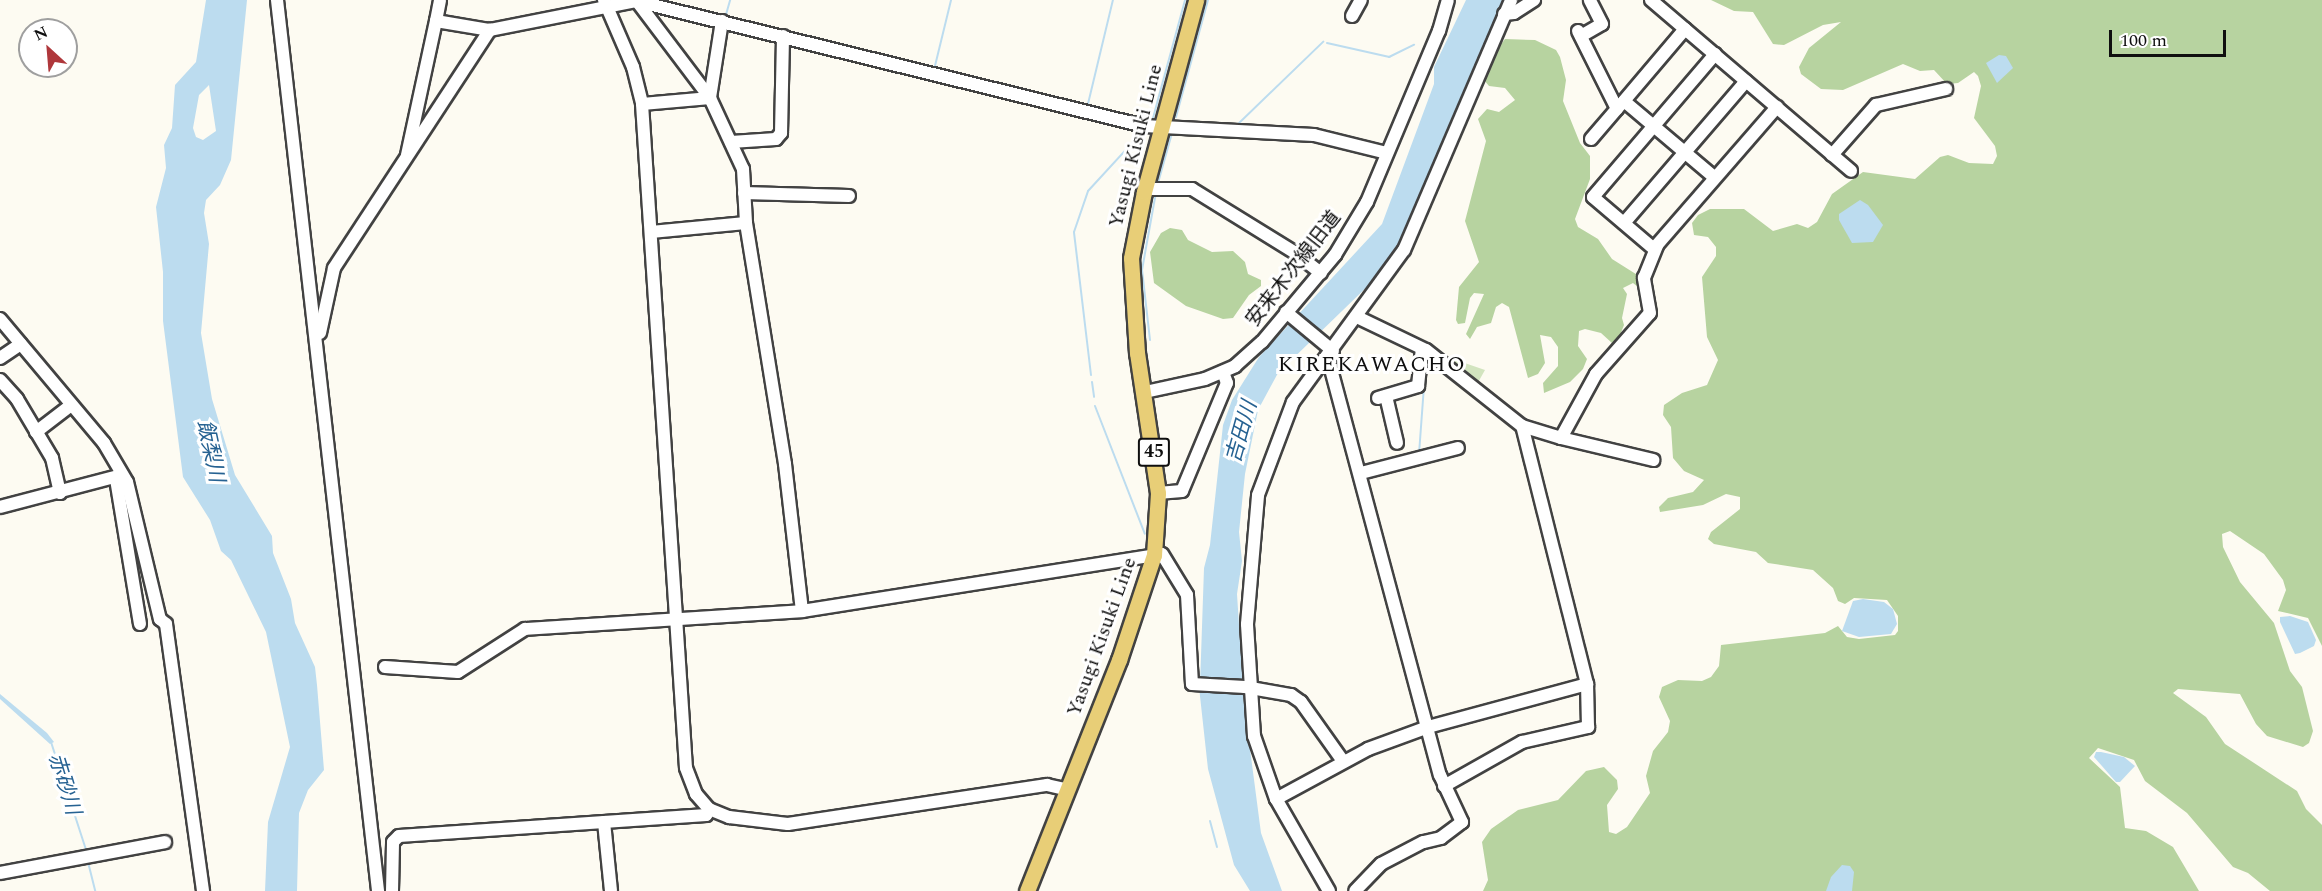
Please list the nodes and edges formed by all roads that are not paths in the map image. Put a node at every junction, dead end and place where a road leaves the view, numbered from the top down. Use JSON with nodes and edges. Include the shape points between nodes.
{"nodes":[{"id":1,"x":277,"y":0,"type":"edge"},
{"id":2,"x":440,"y":0,"type":"edge"},
{"id":3,"x":636,"y":0,"type":"edge"},
{"id":4,"x":1196,"y":0,"type":"edge"},
{"id":5,"x":1360,"y":0,"type":"edge"},
{"id":6,"x":1448,"y":0,"type":"edge"},
{"id":7,"x":1510,"y":0,"type":"edge"},
{"id":8,"x":1534,"y":0,"type":"edge"},
{"id":9,"x":1590,"y":0,"type":"edge"},
{"id":10,"x":1651,"y":0,"type":"edge"},
{"id":11,"x":605,"y":4,"type":"edge"},
{"id":12,"x":1504,"y":14,"type":"junction"},
{"id":13,"x":1352,"y":16,"type":"dead end"},
{"id":14,"x":436,"y":21,"type":"junction"},
{"id":15,"x":723,"y":21,"type":"junction"},
{"id":16,"x":1685,"y":29,"type":"junction"},
{"id":17,"x":490,"y":30,"type":"junction"},
{"id":18,"x":783,"y":36,"type":"junction"},
{"id":19,"x":1715,"y":54,"type":"junction"},
{"id":20,"x":1746,"y":81,"type":"junction"},
{"id":21,"x":1946,"y":89,"type":"dead end"},
{"id":22,"x":710,"y":98,"type":"junction"},
{"id":23,"x":642,"y":104,"type":"junction"},
{"id":24,"x":1620,"y":105,"type":"junction"},
{"id":25,"x":1777,"y":107,"type":"junction"},
{"id":26,"x":1654,"y":126,"type":"junction"},
{"id":27,"x":1161,"y":128,"type":"junction"},
{"id":28,"x":1591,"y":139,"type":"dead end"},
{"id":29,"x":731,"y":142,"type":"junction"},
{"id":30,"x":1683,"y":151,"type":"junction"},
{"id":31,"x":1387,"y":153,"type":"junction"},
{"id":32,"x":407,"y":155,"type":"junction"},
{"id":33,"x":1832,"y":155,"type":"junction"},
{"id":34,"x":1851,"y":171,"type":"dead end"},
{"id":35,"x":1714,"y":177,"type":"junction"},
{"id":36,"x":1145,"y":189,"type":"junction"},
{"id":37,"x":744,"y":193,"type":"junction"},
{"id":38,"x":849,"y":196,"type":"dead end"},
{"id":39,"x":747,"y":223,"type":"junction"},
{"id":40,"x":1624,"y":223,"type":"junction"},
{"id":41,"x":651,"y":232,"type":"junction"},
{"id":42,"x":1654,"y":249,"type":"junction"},
{"id":43,"x":1321,"y":273,"type":"junction"},
{"id":44,"x":1289,"y":315,"type":"junction"},
{"id":45,"x":1357,"y":317,"type":"junction"},
{"id":46,"x":0,"y":319,"type":"edge"},
{"id":47,"x":21,"y":344,"type":"junction"},
{"id":48,"x":317,"y":349,"type":"junction"},
{"id":49,"x":1422,"y":349,"type":"junction"},
{"id":50,"x":1330,"y":353,"type":"junction"},
{"id":51,"x":0,"y":358,"type":"edge"},
{"id":52,"x":1222,"y":372,"type":"junction"},
{"id":53,"x":0,"y":380,"type":"edge"},
{"id":54,"x":1145,"y":392,"type":"junction"},
{"id":55,"x":71,"y":405,"type":"junction"},
{"id":56,"x":1522,"y":426,"type":"junction"},
{"id":57,"x":36,"y":432,"type":"junction"},
{"id":58,"x":1561,"y":438,"type":"junction"},
{"id":59,"x":1397,"y":443,"type":"dead end"},
{"id":60,"x":1458,"y":448,"type":"dead end"},
{"id":61,"x":1653,"y":460,"type":"dead end"},
{"id":62,"x":1361,"y":473,"type":"junction"},
{"id":63,"x":120,"y":477,"type":"junction"},
{"id":64,"x":60,"y":493,"type":"junction"},
{"id":65,"x":1158,"y":493,"type":"junction"},
{"id":66,"x":0,"y":507,"type":"edge"},
{"id":67,"x":1154,"y":555,"type":"junction"},
{"id":68,"x":802,"y":610,"type":"junction"},
{"id":69,"x":676,"y":619,"type":"junction"},
{"id":70,"x":140,"y":624,"type":"dead end"},
{"id":71,"x":385,"y":667,"type":"dead end"},
{"id":72,"x":1587,"y":684,"type":"junction"},
{"id":73,"x":1246,"y":688,"type":"junction"},
{"id":74,"x":1428,"y":727,"type":"junction"},
{"id":75,"x":1343,"y":761,"type":"junction"},
{"id":76,"x":1444,"y":786,"type":"junction"},
{"id":77,"x":1068,"y":790,"type":"junction"},
{"id":78,"x":1276,"y":799,"type":"junction"},
{"id":79,"x":709,"y":809,"type":"junction"},
{"id":80,"x":604,"y":822,"type":"junction"},
{"id":81,"x":165,"y":842,"type":"dead end"},
{"id":82,"x":0,"y":873,"type":"edge"},
{"id":83,"x":203,"y":891,"type":"edge"},
{"id":84,"x":378,"y":891,"type":"edge"},
{"id":85,"x":392,"y":891,"type":"edge"},
{"id":86,"x":611,"y":891,"type":"edge"},
{"id":87,"x":1027,"y":891,"type":"edge"},
{"id":88,"x":1329,"y":891,"type":"edge"},
{"id":89,"x":1355,"y":891,"type":"edge"}],
"edges":[{"from":1,"to":48,"type":"street"},
{"from":2,"to":14,"type":"street"},
{"from":3,"to":11,"type":"street"},
{"from":3,"to":15,"type":"street"},
{"from":3,"to":22,"type":"street"},
{"from":4,"to":27,"type":"main road","name":"Yasugi Kisuki Line","number":"45"},
{"from":5,"to":13,"type":"street"},
{"from":6,"to":31,"type":"street","name":"安来木次線旧道","via":[[1439,31]]},
{"from":7,"to":12,"type":"street"},
{"from":8,"to":12,"type":"street","via":[[1514,13]]},
{"from":9,"to":24,"type":"street","via":[[1602,24],[1579,33]]},
{"from":10,"to":16,"type":"street"},
{"from":11,"to":17,"type":"street"},
{"from":11,"to":23,"type":"street","via":[[633,67]]},
{"from":12,"to":45,"type":"street","via":[[1404,250]]},
{"from":14,"to":17,"type":"street"},
{"from":14,"to":32,"type":"street"},
{"from":15,"to":18,"type":"street"},
{"from":15,"to":22,"type":"street"},
{"from":16,"to":19,"type":"street"},
{"from":16,"to":24,"type":"street"},
{"from":17,"to":32,"type":"street"},
{"from":18,"to":27,"type":"street"},
{"from":18,"to":29,"type":"street","via":[[780,136]]},
{"from":19,"to":20,"type":"street"},
{"from":19,"to":26,"type":"street"},
{"from":20,"to":25,"type":"street"},
{"from":20,"to":30,"type":"street"},
{"from":21,"to":33,"type":"street","via":[[1876,105]]},
{"from":22,"to":23,"type":"street"},
{"from":22,"to":29,"type":"street"},
{"from":23,"to":41,"type":"street"},
{"from":24,"to":26,"type":"street"},
{"from":24,"to":28,"type":"street"},
{"from":25,"to":33,"type":"street"},
{"from":25,"to":35,"type":"street"},
{"from":26,"to":30,"type":"street"},
{"from":26,"to":40,"type":"street","via":[[1593,197]]},
{"from":27,"to":31,"type":"street","via":[[1314,135]]},
{"from":27,"to":36,"type":"main road","name":"Yasugi Kisuki Line","number":"45"},
{"from":29,"to":37,"type":"street","via":[[742,166]]},
{"from":30,"to":35,"type":"street"},
{"from":30,"to":40,"type":"street"},
{"from":31,"to":43,"type":"street","name":"安来木次線旧道","via":[[1354,227]]},
{"from":32,"to":48,"type":"street","via":[[334,268]]},
{"from":33,"to":34,"type":"street"},
{"from":35,"to":42,"type":"street"},
{"from":36,"to":43,"type":"street","via":[[1192,189]]},
{"from":36,"to":54,"type":"main road","name":"Yasugi Kisuki Line","number":"45","via":[[1132,247],[1130,291]]},
{"from":37,"to":38,"type":"street"},
{"from":37,"to":39,"type":"street"},
{"from":39,"to":41,"type":"street"},
{"from":39,"to":68,"type":"street","via":[[785,464]]},
{"from":40,"to":42,"type":"street"},
{"from":41,"to":69,"type":"street"},
{"from":42,"to":58,"type":"street","via":[[1644,278],[1650,313],[1596,374]]},
{"from":43,"to":44,"type":"street","name":"安来木次線旧道"},
{"from":44,"to":50,"type":"street"},
{"from":44,"to":52,"type":"street","name":"安来木次線旧道","via":[[1249,355]]},
{"from":45,"to":49,"type":"street"},
{"from":45,"to":50,"type":"street"},
{"from":46,"to":47,"type":"street"},
{"from":47,"to":51,"type":"street"},
{"from":47,"to":55,"type":"street"},
{"from":48,"to":84,"type":"street"},
{"from":49,"to":56,"type":"street"},
{"from":49,"to":59,"type":"street","via":[[1418,386],[1382,398]]},
{"from":50,"to":62,"type":"street"},
{"from":50,"to":73,"type":"street","via":[[1293,402],[1262,475],[1250,575]]},
{"from":52,"to":54,"type":"street","name":"安来木次線旧道"},
{"from":52,"to":65,"type":"street","via":[[1227,383],[1182,491]]},
{"from":53,"to":57,"type":"street","via":[[15,395]]},
{"from":54,"to":65,"type":"main road","name":"Yasugi Kisuki Line","number":"45"},
{"from":55,"to":57,"type":"street"},
{"from":55,"to":63,"type":"street","via":[[104,443]]},
{"from":56,"to":58,"type":"street"},
{"from":56,"to":72,"type":"street"},
{"from":57,"to":64,"type":"street","via":[[52,458]]},
{"from":58,"to":61,"type":"street"},
{"from":60,"to":62,"type":"street"},
{"from":62,"to":74,"type":"street"},
{"from":63,"to":64,"type":"street"},
{"from":63,"to":70,"type":"street"},
{"from":63,"to":83,"type":"street","via":[[133,499],[160,619],[166,624]]},
{"from":64,"to":66,"type":"street"},
{"from":65,"to":67,"type":"main road","name":"Yasugi Kisuki Line","number":"45"},
{"from":67,"to":68,"type":"street"},
{"from":67,"to":73,"type":"street","via":[[1166,557],[1186,595],[1190,679],[1197,686]]},
{"from":67,"to":77,"type":"main road","name":"Yasugi Kisuki Line","number":"45","via":[[1142,600]]},
{"from":68,"to":69,"type":"street"},
{"from":69,"to":71,"type":"street","via":[[525,629],[456,673]]},
{"from":69,"to":79,"type":"street","via":[[686,768],[696,794]]},
{"from":72,"to":74,"type":"street"},
{"from":72,"to":76,"type":"street","via":[[1588,727],[1522,742]]},
{"from":73,"to":75,"type":"street","via":[[1282,693],[1301,702]]},
{"from":73,"to":78,"type":"street","via":[[1254,736]]},
{"from":74,"to":75,"type":"street"},
{"from":74,"to":76,"type":"street"},
{"from":75,"to":78,"type":"street"},
{"from":76,"to":89,"type":"street","via":[[1461,823],[1441,838],[1423,842],[1381,864]]},
{"from":77,"to":79,"type":"street","via":[[1047,785],[788,824],[729,817]]},
{"from":77,"to":87,"type":"main road","name":"Yasugi Kisuki Line","number":"45"},
{"from":78,"to":88,"type":"street"},
{"from":79,"to":80,"type":"street","via":[[706,815]]},
{"from":80,"to":85,"type":"street","via":[[399,836],[393,842]]},
{"from":80,"to":86,"type":"street"},
{"from":81,"to":82,"type":"street"}]}
